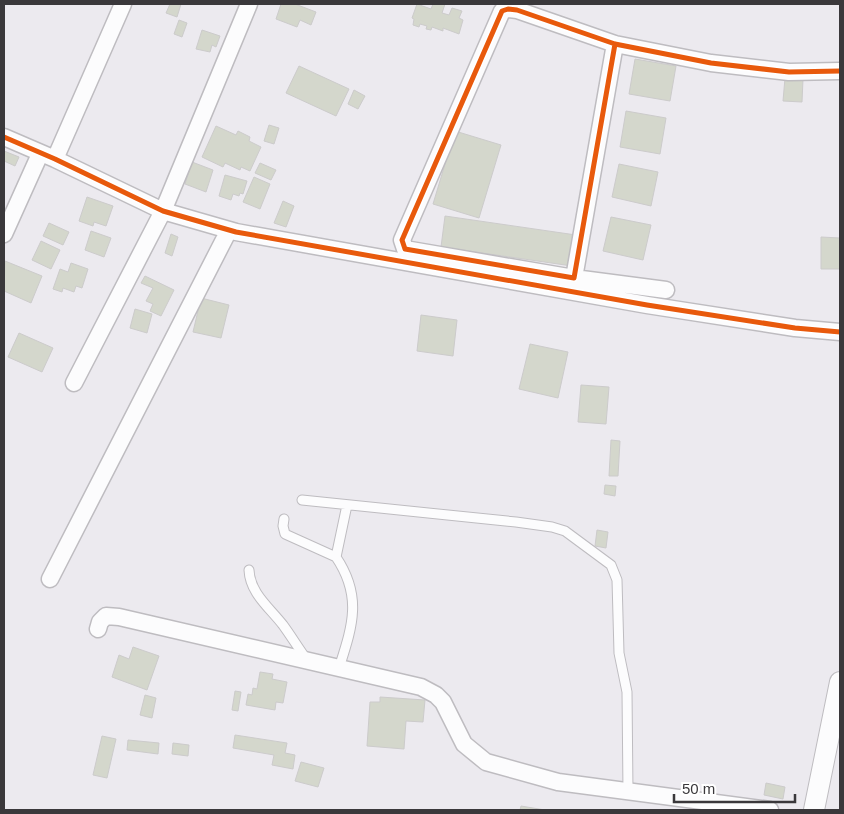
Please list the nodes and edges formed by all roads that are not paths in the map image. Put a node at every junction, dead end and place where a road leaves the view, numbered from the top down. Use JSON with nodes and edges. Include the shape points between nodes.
{"nodes":[{"id":1,"x":123,"y":4,"type":"edge"},
{"id":2,"x":249,"y":4,"type":"edge"},
{"id":3,"x":615,"y":44,"type":"junction"},
{"id":4,"x":840,"y":72,"type":"edge"},
{"id":5,"x":4,"y":137,"type":"edge"},
{"id":6,"x":48,"y":156,"type":"junction"},
{"id":7,"x":162,"y":211,"type":"junction"},
{"id":8,"x":229,"y":230,"type":"junction"},
{"id":9,"x":4,"y":234,"type":"edge"},
{"id":10,"x":574,"y":278,"type":"junction"},
{"id":11,"x":666,"y":290,"type":"dead end"},
{"id":12,"x":840,"y":332,"type":"edge"},
{"id":13,"x":74,"y":382,"type":"dead end"},
{"id":14,"x":302,"y":500,"type":"dead end"},
{"id":15,"x":347,"y":505,"type":"junction"},
{"id":16,"x":284,"y":519,"type":"dead end"},
{"id":17,"x":336,"y":557,"type":"junction"},
{"id":18,"x":249,"y":570,"type":"dead end"},
{"id":19,"x":50,"y":579,"type":"dead end"},
{"id":20,"x":98,"y":629,"type":"dead end"},
{"id":21,"x":307,"y":661,"type":"junction"},
{"id":22,"x":339,"y":668,"type":"junction"},
{"id":23,"x":840,"y":682,"type":"edge"},
{"id":24,"x":628,"y":792,"type":"junction"},
{"id":25,"x":770,"y":810,"type":"edge"},
{"id":26,"x":814,"y":810,"type":"edge"}],
"edges":[{"from":1,"to":6,"type":"street"},
{"from":2,"to":7,"type":"street"},
{"from":3,"to":4,"type":"street","via":[[710,63],[789,72]]},
{"from":3,"to":10,"type":"street"},
{"from":3,"to":10,"type":"street","via":[[517,10],[502,11],[402,240],[405,249]]},
{"from":5,"to":6,"type":"street"},
{"from":6,"to":7,"type":"street"},
{"from":6,"to":9,"type":"street"},
{"from":7,"to":8,"type":"street"},
{"from":7,"to":13,"type":"street"},
{"from":8,"to":12,"type":"street","via":[[647,305]]},
{"from":8,"to":19,"type":"street"},
{"from":10,"to":11,"type":"street"},
{"from":14,"to":15,"type":"lane"},
{"from":15,"to":17,"type":"lane"},
{"from":15,"to":24,"type":"lane","via":[[552,527],[565,531],[610,565],[616,580],[620,653],[627,692]]},
{"from":16,"to":17,"type":"lane","via":[[285,534]]},
{"from":17,"to":22,"type":"lane","via":[[348,582],[354,615]]},
{"from":18,"to":21,"type":"lane","via":[[249,580],[255,590]]},
{"from":20,"to":21,"type":"street","via":[[106,616],[119,617]]},
{"from":21,"to":22,"type":"street"},
{"from":22,"to":24,"type":"street","via":[[421,688],[436,695],[448,709],[464,744],[486,762],[558,782]]},
{"from":23,"to":26,"type":"street"},
{"from":24,"to":25,"type":"street"}]}
